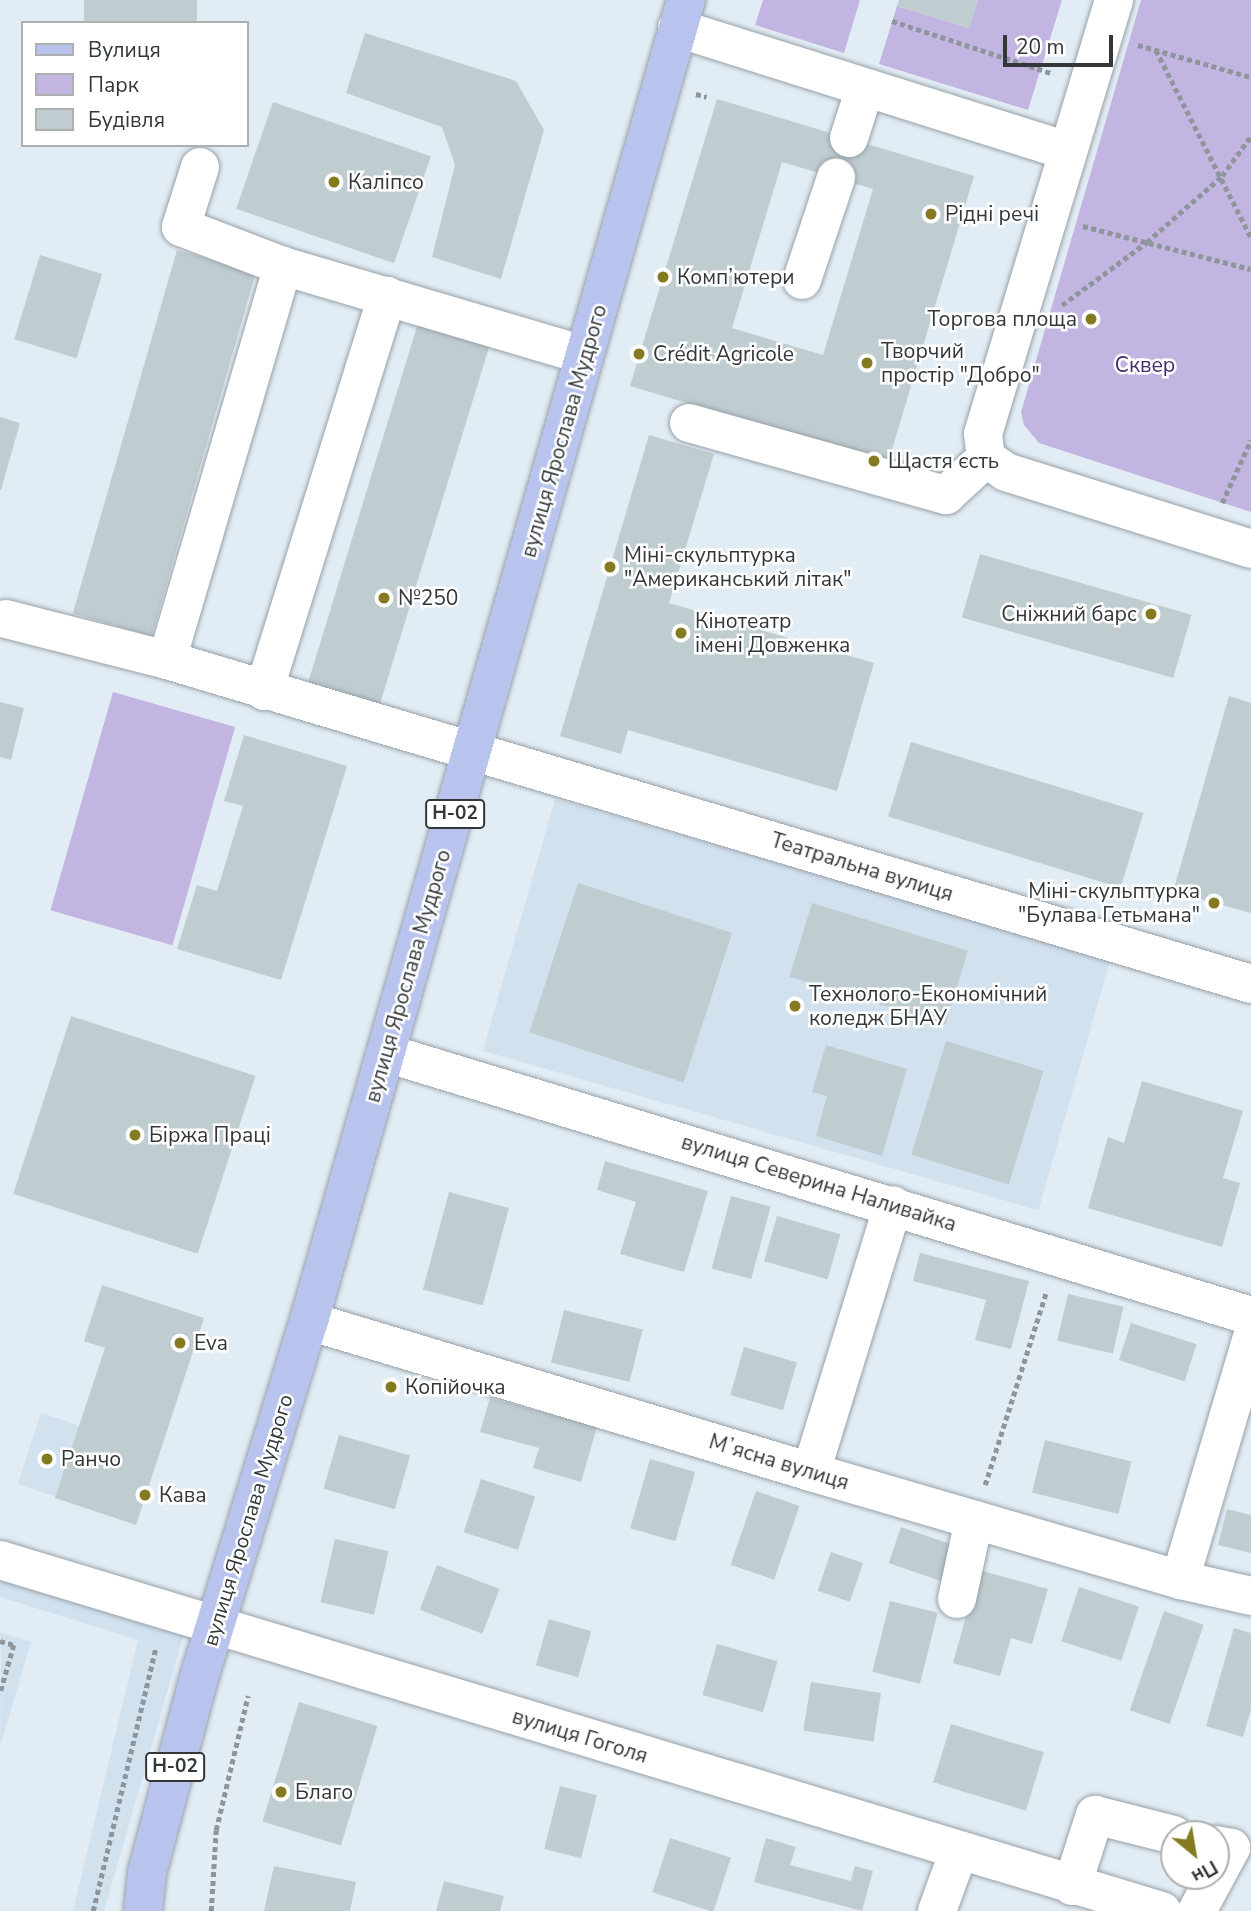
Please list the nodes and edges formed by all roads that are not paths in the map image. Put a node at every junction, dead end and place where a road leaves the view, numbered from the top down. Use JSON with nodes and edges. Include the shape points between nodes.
{"nodes":[{"id":1,"x":682,"y":14,"type":"edge"},
{"id":2,"x":1108,"y":17,"type":"edge"},
{"id":3,"x":865,"y":88,"type":"junction"},
{"id":4,"x":849,"y":138,"type":"dead end"},
{"id":5,"x":1067,"y":151,"type":"junction"},
{"id":6,"x":200,"y":167,"type":"dead end"},
{"id":7,"x":836,"y":178,"type":"dead end"},
{"id":8,"x":283,"y":266,"type":"junction"},
{"id":9,"x":802,"y":280,"type":"dead end"},
{"id":10,"x":387,"y":296,"type":"junction"},
{"id":11,"x":584,"y":355,"type":"junction"},
{"id":12,"x":689,"y":423,"type":"dead end"},
{"id":13,"x":986,"y":458,"type":"junction"},
{"id":14,"x":1251,"y":549,"type":"edge"},
{"id":15,"x":6,"y":619,"type":"dead end"},
{"id":16,"x":167,"y":660,"type":"junction"},
{"id":17,"x":264,"y":691,"type":"junction"},
{"id":18,"x":473,"y":752,"type":"junction"},
{"id":19,"x":1251,"y":984,"type":"edge"},
{"id":20,"x":386,"y":1054,"type":"junction"},
{"id":21,"x":893,"y":1205,"type":"junction"},
{"id":22,"x":1251,"y":1316,"type":"edge"},
{"id":23,"x":309,"y":1321,"type":"junction"},
{"id":24,"x":1251,"y":1340,"type":"edge"},
{"id":25,"x":811,"y":1472,"type":"junction"},
{"id":26,"x":974,"y":1520,"type":"junction"},
{"id":27,"x":0,"y":1560,"type":"edge"},
{"id":28,"x":1180,"y":1580,"type":"junction"},
{"id":29,"x":1251,"y":1596,"type":"edge"},
{"id":30,"x":957,"y":1599,"type":"dead end"},
{"id":31,"x":215,"y":1625,"type":"junction"},
{"id":32,"x":1160,"y":1831,"type":"edge"},
{"id":33,"x":959,"y":1851,"type":"junction"},
{"id":34,"x":1072,"y":1886,"type":"junction"},
{"id":35,"x":1208,"y":1890,"type":"edge"},
{"id":36,"x":1153,"y":1910,"type":"edge"},
{"id":37,"x":143,"y":1911,"type":"edge"},
{"id":38,"x":937,"y":1911,"type":"edge"},
{"id":39,"x":1197,"y":1911,"type":"edge"}],
"edges":[{"from":1,"to":3,"type":"street"},
{"from":1,"to":11,"type":"main road","name":"вулиця Ярослава Мудрого","number":"Н-02"},
{"from":2,"to":5,"type":"street"},
{"from":3,"to":4,"type":"street"},
{"from":3,"to":5,"type":"street"},
{"from":5,"to":13,"type":"street","via":[[983,433]]},
{"from":6,"to":8,"type":"street","via":[[181,227]]},
{"from":7,"to":9,"type":"street"},
{"from":8,"to":10,"type":"street"},
{"from":8,"to":16,"type":"street"},
{"from":10,"to":11,"type":"street"},
{"from":10,"to":17,"type":"street"},
{"from":11,"to":18,"type":"main road","name":"вулиця Ярослава Мудрого","number":"Н-02"},
{"from":12,"to":13,"type":"street","via":[[946,495]]},
{"from":13,"to":14,"type":"street","via":[[1006,472]]},
{"from":15,"to":16,"type":"street","name":"Театральна вулиця"},
{"from":16,"to":17,"type":"street","name":"Театральна вулиця"},
{"from":17,"to":18,"type":"street","name":"Театральна вулиця"},
{"from":18,"to":19,"type":"street","name":"Театральна вулиця"},
{"from":18,"to":20,"type":"main road","name":"вулиця Ярослава Мудрого","number":"Н-02"},
{"from":20,"to":21,"type":"street","name":"вулиця Северина Наливайка"},
{"from":20,"to":23,"type":"main road","name":"вулиця Ярослава Мудрого","number":"Н-02"},
{"from":21,"to":22,"type":"street","name":"вулиця Северина Наливайка"},
{"from":21,"to":25,"type":"street"},
{"from":23,"to":25,"type":"street","name":"Мʼясна вулиця"},
{"from":23,"to":31,"type":"main road","name":"вулиця Ярослава Мудрого","number":"Н-02"},
{"from":24,"to":28,"type":"street"},
{"from":25,"to":26,"type":"street","name":"Мʼясна вулиця"},
{"from":26,"to":28,"type":"street","name":"Мʼясна вулиця"},
{"from":26,"to":30,"type":"street"},
{"from":27,"to":31,"type":"street","name":"вулиця Гоголя"},
{"from":28,"to":29,"type":"street","name":"Мʼясна вулиця"},
{"from":31,"to":33,"type":"street","name":"вулиця Гоголя"},
{"from":31,"to":37,"type":"main road","name":"вулиця Ярослава Мудрого","number":"Н-02","via":[[155,1841]]},
{"from":32,"to":34,"type":"street","via":[[1095,1815]]},
{"from":33,"to":34,"type":"street","name":"вулиця Гоголя"},
{"from":33,"to":38,"type":"street"},
{"from":34,"to":36,"type":"street","name":"вулиця Гоголя"},
{"from":35,"to":39,"type":"street"}]}
